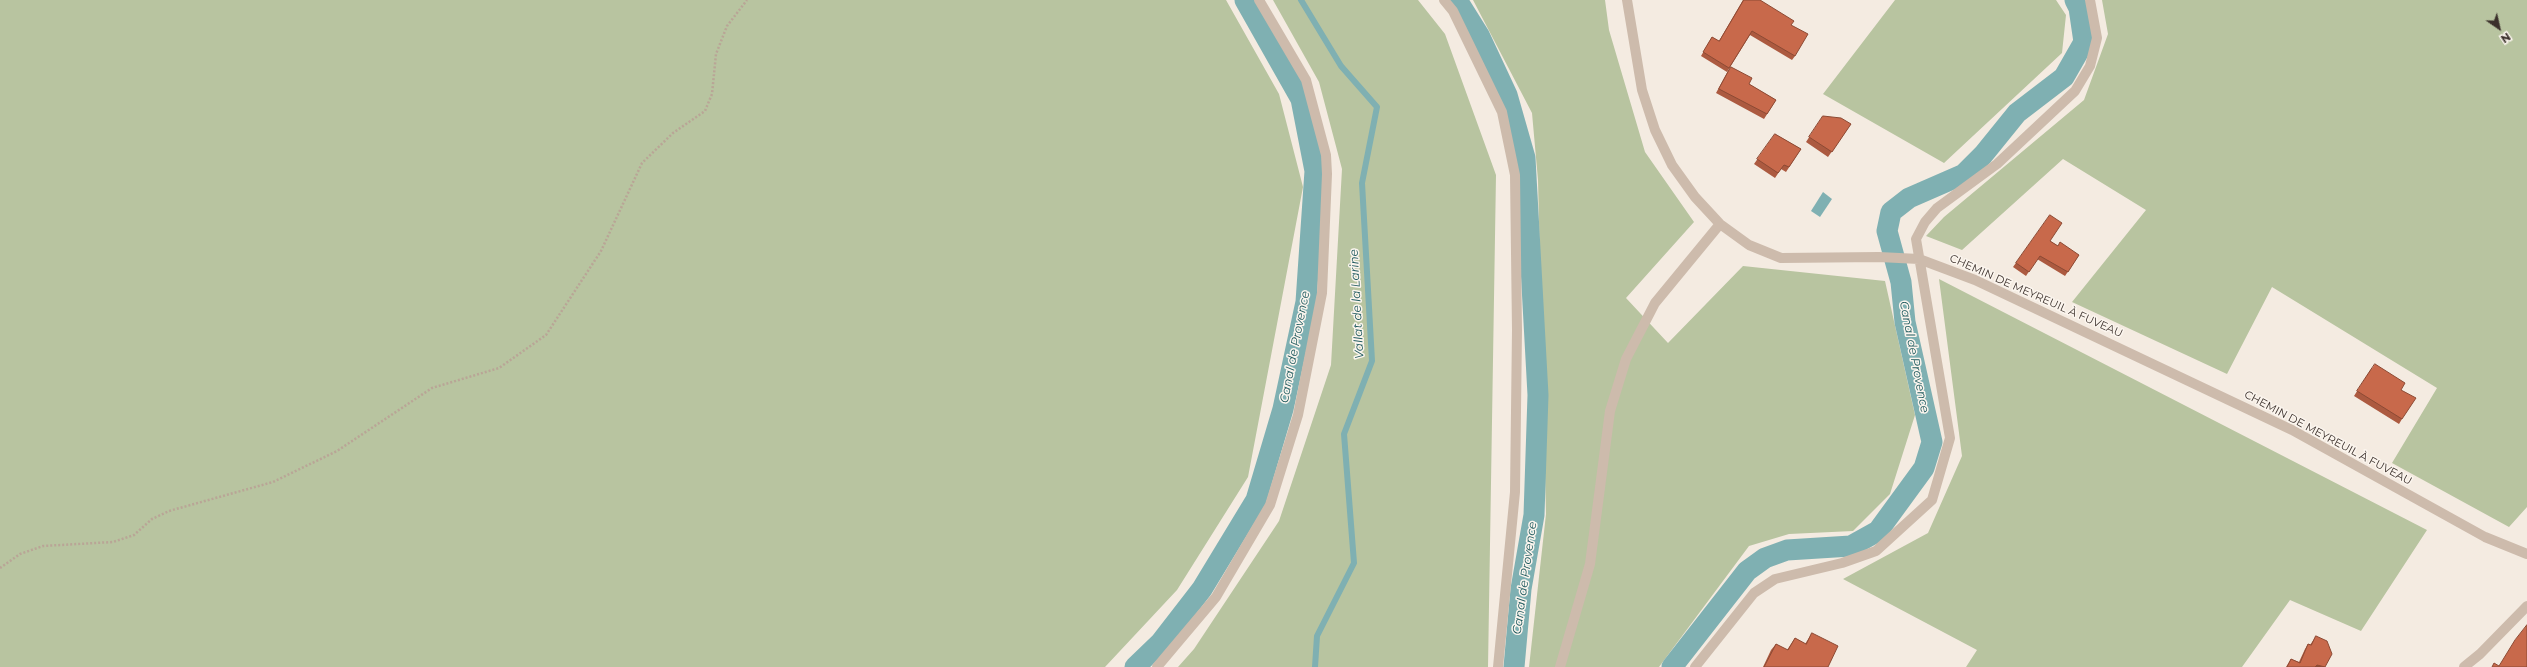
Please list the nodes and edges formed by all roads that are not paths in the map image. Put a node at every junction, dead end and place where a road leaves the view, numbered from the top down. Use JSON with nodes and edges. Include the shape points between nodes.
{"nodes":[{"id":1,"x":1259,"y":0,"type":"edge"},
{"id":2,"x":1444,"y":0,"type":"edge"},
{"id":3,"x":1626,"y":0,"type":"edge"},
{"id":4,"x":2090,"y":0,"type":"edge"},
{"id":5,"x":1720,"y":224,"type":"junction"},
{"id":6,"x":1919,"y":259,"type":"junction"},
{"id":7,"x":2527,"y":554,"type":"edge"},
{"id":8,"x":2527,"y":606,"type":"edge"},
{"id":9,"x":1156,"y":667,"type":"edge"},
{"id":10,"x":1498,"y":667,"type":"edge"},
{"id":11,"x":1560,"y":667,"type":"edge"},
{"id":12,"x":1695,"y":667,"type":"edge"},
{"id":13,"x":2464,"y":667,"type":"edge"}],
"edges":[{"from":1,"to":9,"type":"street","via":[[1306,80],[1326,155],[1322,293],[1298,415],[1270,505],[1216,598]]},
{"from":2,"to":10,"type":"street","via":[[1452,11],[1502,112],[1515,175],[1515,492]]},
{"from":3,"to":5,"type":"street","name":"CHEMIN DE MEYREUIL À FUVEAU","via":[[1642,90],[1655,130],[1672,165],[1695,197]]},
{"from":4,"to":6,"type":"street","via":[[2097,38],[2090,66],[2075,91],[1997,164],[1938,208],[1925,222],[1916,239]]},
{"from":5,"to":6,"type":"street","name":"CHEMIN DE MEYREUIL À FUVEAU","via":[[1749,245],[1780,258]]},
{"from":5,"to":11,"type":"street","via":[[1655,303],[1626,359],[1610,410],[1590,564]]},
{"from":6,"to":7,"type":"street","name":"CHEMIN DE MEYREUIL À FUVEAU","via":[[1975,280],[2102,338],[2292,430],[2486,537]]},
{"from":6,"to":12,"type":"street","via":[[1950,438],[1932,500],[1876,551],[1842,563],[1775,579],[1754,593]]},
{"from":8,"to":13,"type":"street"}]}
